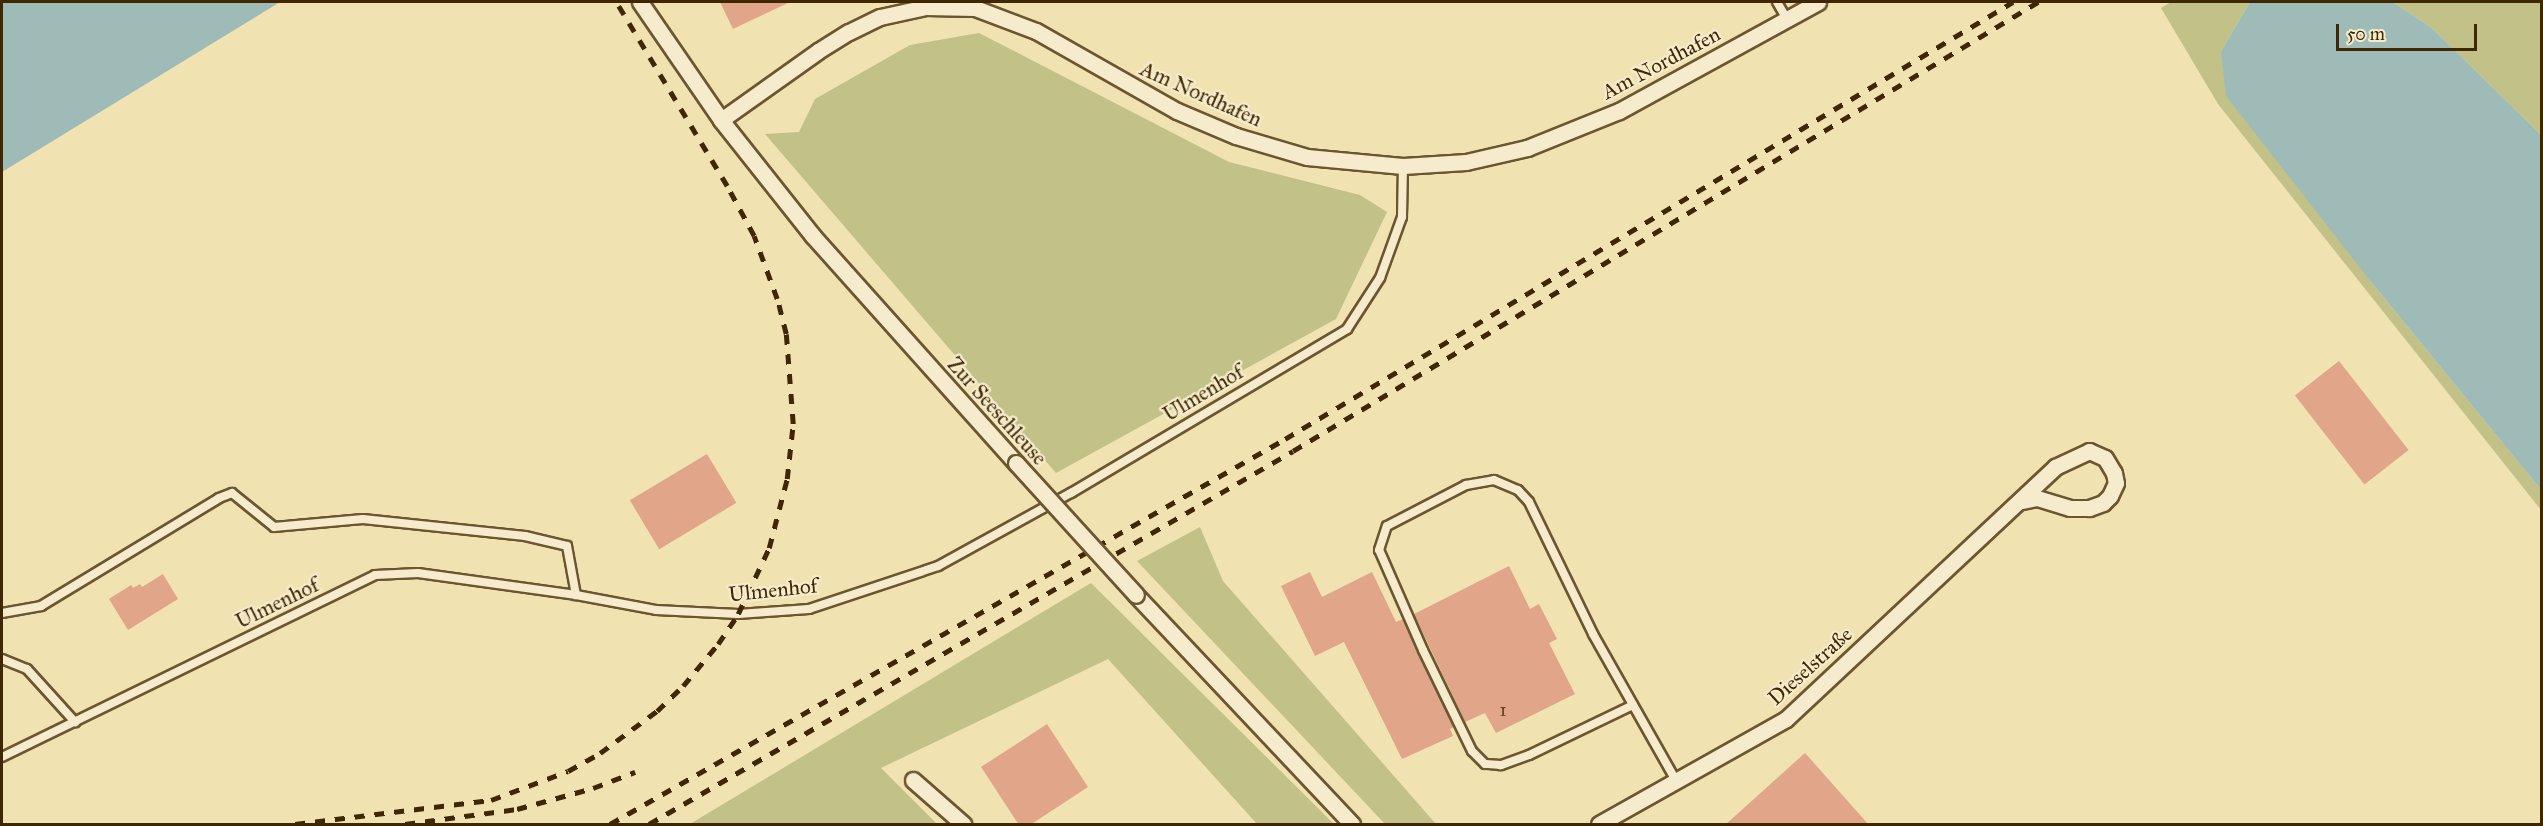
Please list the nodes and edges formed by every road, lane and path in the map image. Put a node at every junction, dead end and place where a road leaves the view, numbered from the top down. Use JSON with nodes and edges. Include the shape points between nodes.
{"nodes":[{"id":1,"x":640,"y":2,"type":"edge"},
{"id":2,"x":1777,"y":2,"type":"edge"},
{"id":3,"x":1818,"y":2,"type":"edge"},
{"id":4,"x":1787,"y":19,"type":"junction"},
{"id":5,"x":721,"y":120,"type":"junction"},
{"id":6,"x":1403,"y":166,"type":"junction"},
{"id":7,"x":2021,"y":501,"type":"junction"},
{"id":8,"x":576,"y":595,"type":"junction"},
{"id":9,"x":2,"y":613,"type":"edge"},
{"id":10,"x":2,"y":659,"type":"edge"},
{"id":11,"x":1632,"y":705,"type":"junction"},
{"id":12,"x":75,"y":722,"type":"junction"},
{"id":13,"x":2,"y":757,"type":"edge"},
{"id":14,"x":913,"y":780,"type":"dead end"},
{"id":15,"x":1676,"y":781,"type":"junction"},
{"id":16,"x":963,"y":825,"type":"edge"},
{"id":17,"x":1352,"y":825,"type":"edge"},
{"id":18,"x":1599,"y":825,"type":"edge"}],
"edges":[{"from":1,"to":5,"type":"street","name":"Zur Seeschleuse"},
{"from":2,"to":4,"type":"lane"},
{"from":3,"to":4,"type":"street","name":"Am Nordhafen"},
{"from":4,"to":6,"type":"street","name":"Am Nordhafen","via":[[1619,111],[1527,148],[1466,162]]},
{"from":5,"to":6,"type":"street","name":"Am Nordhafen","via":[[818,51],[880,17],[926,7],[975,8],[1036,31],[1177,111],[1236,136],[1307,157]]},
{"from":5,"to":17,"type":"street","name":"Zur Seeschleuse","bridge":true,"via":[[813,236],[1016,463]]},
{"from":6,"to":8,"type":"lane","name":"Ulmenhof","via":[[1402,217],[1380,278],[1347,328],[1071,493],[938,566],[809,609],[738,614],[656,610]]},
{"from":7,"to":7,"type":"street","name":"Dieselstraße","via":[[2037,498],[2070,508],[2089,508],[2110,496],[2116,483],[2114,473],[2105,458],[2089,451],[2055,467]]},
{"from":7,"to":15,"type":"street","name":"Dieselstraße","via":[[1786,719]]},
{"from":8,"to":9,"type":"lane","via":[[567,546],[525,536],[363,519],[274,527],[232,493],[41,606]]},
{"from":8,"to":12,"type":"lane","name":"Ulmenhof","via":[[418,573],[375,575]]},
{"from":10,"to":12,"type":"lane","via":[[27,669]]},
{"from":11,"to":11,"type":"lane","via":[[1529,502],[1518,490],[1494,480],[1466,485],[1387,526],[1379,550],[1472,751],[1485,764],[1501,765],[1529,755]]},
{"from":11,"to":15,"type":"lane"},
{"from":12,"to":13,"type":"lane","name":"Ulmenhof"},
{"from":14,"to":16,"type":"street"},
{"from":15,"to":18,"type":"street","name":"Dieselstraße"}]}
